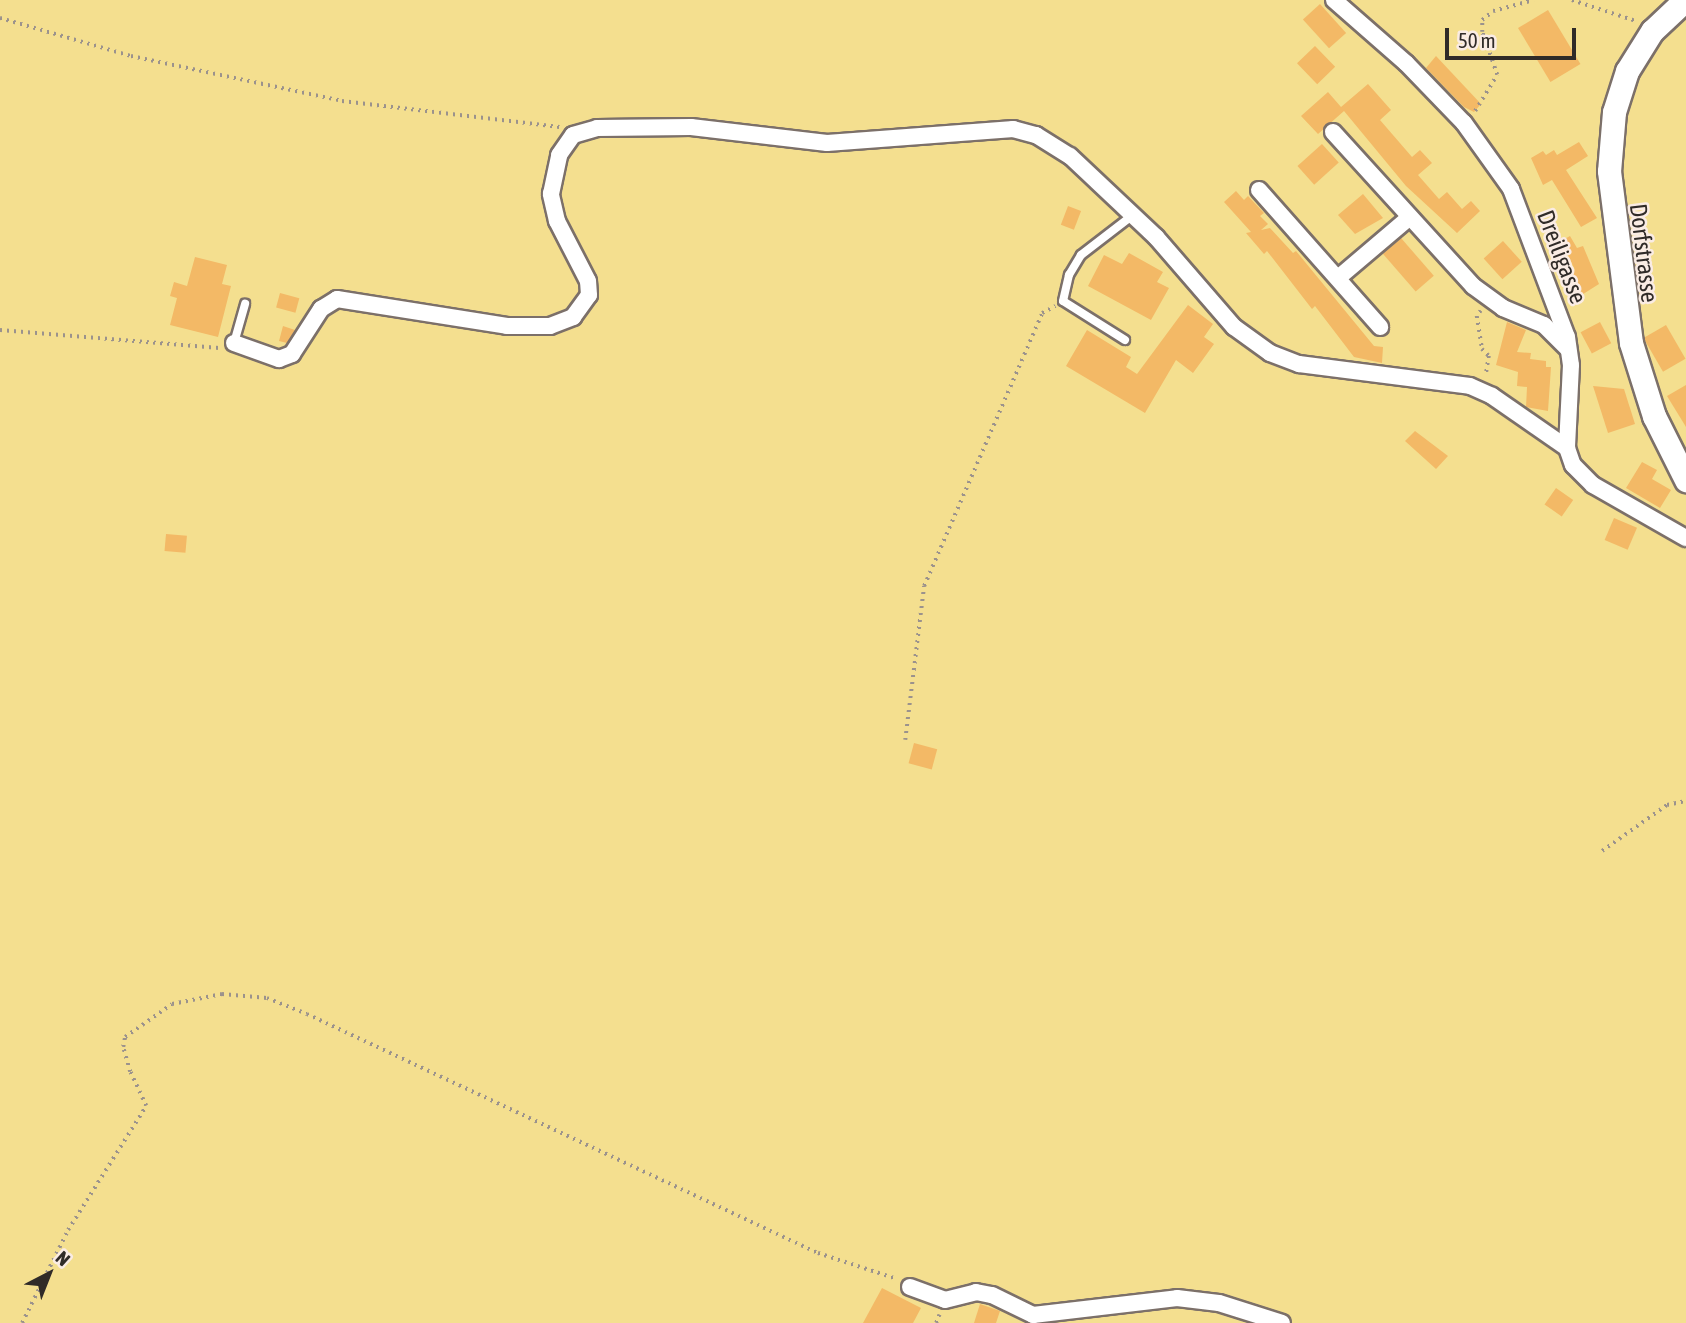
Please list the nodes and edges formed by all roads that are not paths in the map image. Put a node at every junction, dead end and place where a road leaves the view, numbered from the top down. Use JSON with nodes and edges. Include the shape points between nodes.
{"nodes":[{"id":1,"x":1334,"y":0,"type":"edge"},
{"id":2,"x":1685,"y":0,"type":"edge"},
{"id":3,"x":1333,"y":132,"type":"dead end"},
{"id":4,"x":1259,"y":190,"type":"dead end"},
{"id":5,"x":1134,"y":214,"type":"junction"},
{"id":6,"x":1410,"y":217,"type":"junction"},
{"id":7,"x":1338,"y":278,"type":"junction"},
{"id":8,"x":245,"y":304,"type":"dead end"},
{"id":9,"x":1380,"y":327,"type":"dead end"},
{"id":10,"x":1125,"y":340,"type":"dead end"},
{"id":11,"x":234,"y":343,"type":"joint"},
{"id":12,"x":1569,"y":352,"type":"junction"},
{"id":13,"x":1567,"y":448,"type":"junction"},
{"id":14,"x":1686,"y":480,"type":"edge"},
{"id":15,"x":1686,"y":538,"type":"edge"},
{"id":16,"x":910,"y":1287,"type":"road end"},
{"id":17,"x":1282,"y":1323,"type":"edge"}],
"edges":[{"from":1,"to":12,"type":"street","name":"Dreiligasse","via":[[1406,63],[1464,123],[1511,189],[1555,298]]},
{"from":2,"to":14,"type":"street","name":"Dorfstrasse","via":[[1652,31],[1627,71],[1610,138],[1610,192],[1631,343],[1654,416]]},
{"from":3,"to":6,"type":"street"},
{"from":4,"to":7,"type":"street"},
{"from":5,"to":10,"type":"lane","via":[[1081,256],[1069,275],[1063,301]]},
{"from":5,"to":11,"type":"street","via":[[1055,144],[1013,129],[827,143],[691,127],[597,128],[573,135],[559,155],[551,194],[557,221],[588,281],[589,295],[573,317],[550,326],[507,326],[337,299],[321,309],[292,354],[279,359]]},
{"from":5,"to":13,"type":"street","via":[[1234,327],[1270,353],[1299,364],[1422,378],[1480,390]]},
{"from":6,"to":7,"type":"street"},
{"from":6,"to":12,"type":"street","via":[[1484,296],[1544,325]]},
{"from":7,"to":9,"type":"street"},
{"from":8,"to":11,"type":"lane"},
{"from":12,"to":13,"type":"street","name":"Dreiligasse"},
{"from":13,"to":15,"type":"street","via":[[1578,472],[1593,485]]},
{"from":16,"to":17,"type":"street","via":[[945,1300],[976,1292],[992,1295],[1034,1315],[1177,1298],[1219,1303]]}]}
